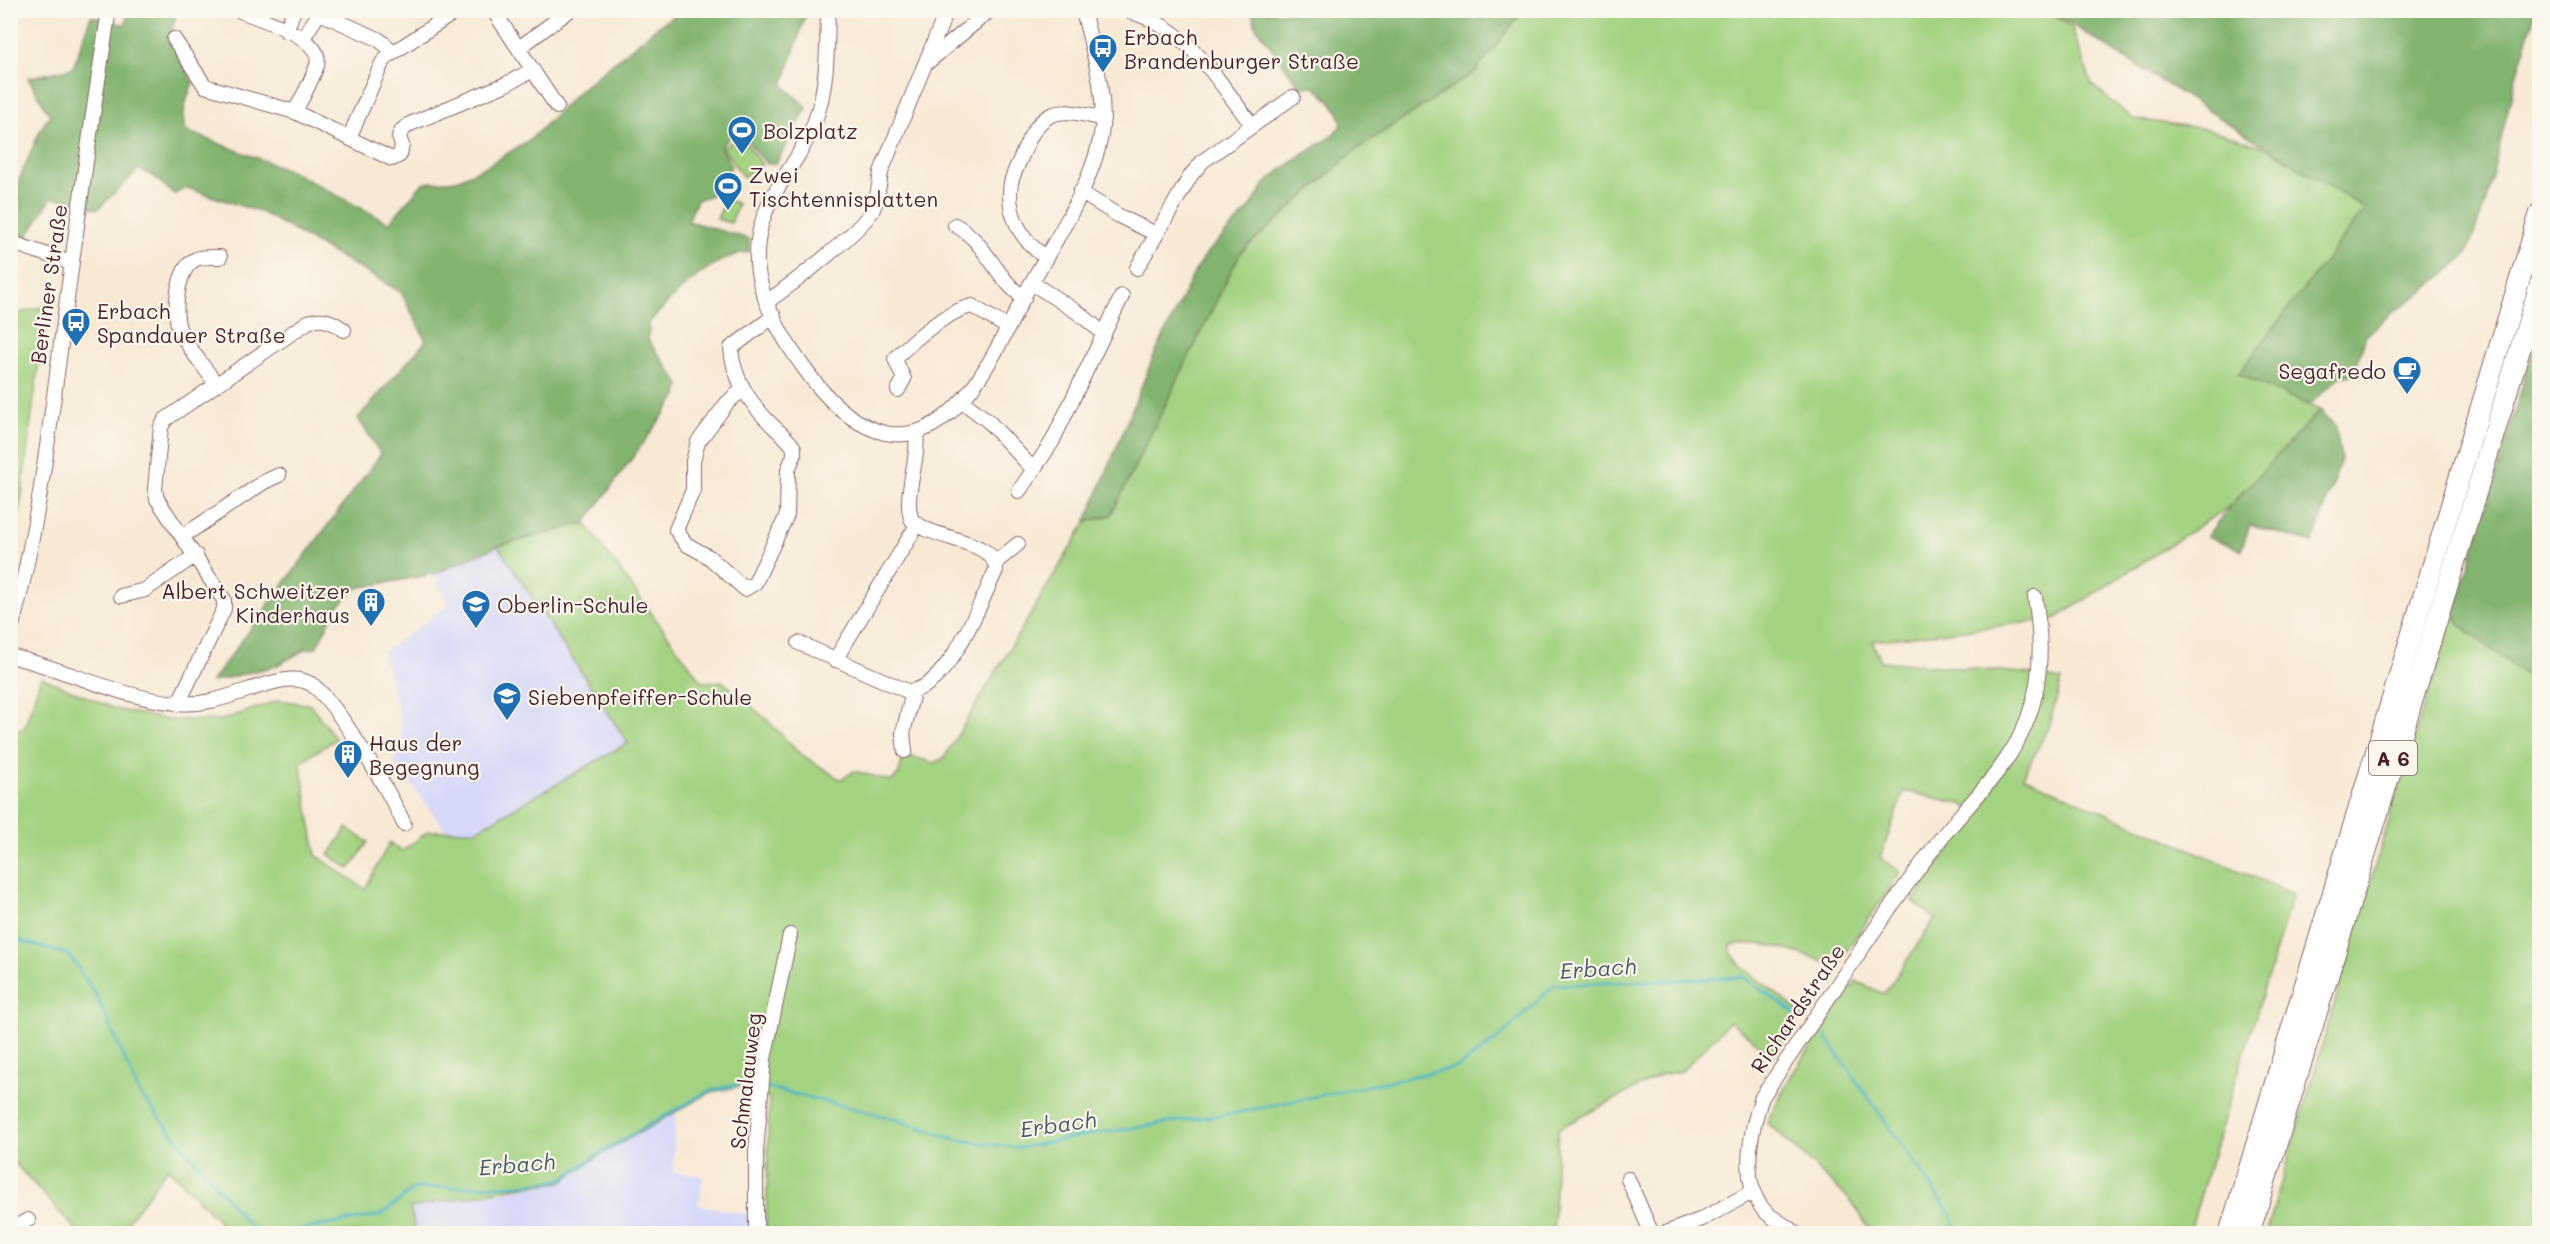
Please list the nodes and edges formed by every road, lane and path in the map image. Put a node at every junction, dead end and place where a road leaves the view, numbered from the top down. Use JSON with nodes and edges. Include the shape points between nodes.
{"nodes":[{"id":1,"x":110,"y":10,"type":"edge"},
{"id":2,"x":238,"y":10,"type":"edge"},
{"id":3,"x":294,"y":10,"type":"edge"},
{"id":4,"x":458,"y":10,"type":"edge"},
{"id":5,"x":494,"y":10,"type":"edge"},
{"id":6,"x":570,"y":10,"type":"edge"},
{"id":7,"x":828,"y":10,"type":"edge"},
{"id":8,"x":947,"y":10,"type":"edge"},
{"id":9,"x":990,"y":10,"type":"edge"},
{"id":10,"x":1083,"y":10,"type":"edge"},
{"id":11,"x":1126,"y":10,"type":"edge"},
{"id":12,"x":285,"y":31,"type":"junction"},
{"id":13,"x":303,"y":38,"type":"junction"},
{"id":14,"x":174,"y":39,"type":"dead end"},
{"id":15,"x":519,"y":48,"type":"junction"},
{"id":16,"x":394,"y":52,"type":"junction"},
{"id":17,"x":927,"y":63,"type":"junction"},
{"id":18,"x":533,"y":70,"type":"junction"},
{"id":19,"x":1293,"y":97,"type":"dead end"},
{"id":20,"x":557,"y":107,"type":"dead end"},
{"id":21,"x":295,"y":112,"type":"junction"},
{"id":22,"x":1103,"y":119,"type":"junction"},
{"id":23,"x":1252,"y":125,"type":"junction"},
{"id":24,"x":349,"y":138,"type":"junction"},
{"id":25,"x":1080,"y":192,"type":"junction"},
{"id":26,"x":2540,"y":197,"type":"edge"},
{"id":27,"x":2540,"y":213,"type":"edge"},
{"id":28,"x":956,"y":225,"type":"dead end"},
{"id":29,"x":1156,"y":234,"type":"junction"},
{"id":30,"x":10,"y":242,"type":"edge"},
{"id":31,"x":220,"y":257,"type":"dead end"},
{"id":32,"x":1046,"y":257,"type":"junction"},
{"id":33,"x":71,"y":263,"type":"junction"},
{"id":34,"x":2523,"y":267,"type":"junction"},
{"id":35,"x":1137,"y":268,"type":"dead end"},
{"id":36,"x":1032,"y":283,"type":"junction"},
{"id":37,"x":2540,"y":284,"type":"edge"},
{"id":38,"x":1122,"y":296,"type":"dead end"},
{"id":39,"x":1024,"y":298,"type":"junction"},
{"id":40,"x":768,"y":301,"type":"junction"},
{"id":41,"x":774,"y":316,"type":"junction"},
{"id":42,"x":1007,"y":327,"type":"junction"},
{"id":43,"x":344,"y":330,"type":"dead end"},
{"id":44,"x":1103,"y":333,"type":"junction"},
{"id":45,"x":216,"y":384,"type":"junction"},
{"id":46,"x":743,"y":389,"type":"junction"},
{"id":47,"x":898,"y":390,"type":"dead end"},
{"id":48,"x":962,"y":401,"type":"junction"},
{"id":49,"x":916,"y":433,"type":"junction"},
{"id":50,"x":1032,"y":468,"type":"junction"},
{"id":51,"x":279,"y":475,"type":"dead end"},
{"id":52,"x":1019,"y":491,"type":"dead end"},
{"id":53,"x":917,"y":525,"type":"junction"},
{"id":54,"x":183,"y":536,"type":"junction"},
{"id":55,"x":1018,"y":544,"type":"dead end"},
{"id":56,"x":196,"y":555,"type":"junction"},
{"id":57,"x":996,"y":562,"type":"junction"},
{"id":58,"x":122,"y":596,"type":"dead end"},
{"id":59,"x":2035,"y":597,"type":"dead end"},
{"id":60,"x":10,"y":633,"type":"edge"},
{"id":61,"x":799,"y":643,"type":"dead end"},
{"id":62,"x":10,"y":656,"type":"edge"},
{"id":63,"x":835,"y":660,"type":"junction"},
{"id":64,"x":913,"y":692,"type":"junction"},
{"id":65,"x":178,"y":704,"type":"junction"},
{"id":66,"x":905,"y":751,"type":"dead end"},
{"id":67,"x":405,"y":824,"type":"dead end"},
{"id":68,"x":790,"y":935,"type":"dead end"},
{"id":69,"x":1628,"y":1179,"type":"dead end"},
{"id":70,"x":1754,"y":1191,"type":"junction"},
{"id":71,"x":28,"y":1220,"type":"dead end"},
{"id":72,"x":10,"y":1230,"type":"edge"},
{"id":73,"x":756,"y":1233,"type":"edge"},
{"id":74,"x":1652,"y":1233,"type":"edge"},
{"id":75,"x":1663,"y":1233,"type":"edge"},
{"id":76,"x":1796,"y":1233,"type":"edge"},
{"id":77,"x":2229,"y":1233,"type":"edge"},
{"id":78,"x":2248,"y":1233,"type":"edge"}],
"edges":[{"from":1,"to":33,"type":"street","name":"Berliner Straße"},
{"from":2,"to":12,"type":"street"},
{"from":3,"to":12,"type":"street"},
{"from":4,"to":16,"type":"street"},
{"from":5,"to":15,"type":"street"},
{"from":6,"to":15,"type":"street"},
{"from":7,"to":40,"type":"street","via":[[828,54],[815,122],[762,216],[757,262]]},
{"from":8,"to":17,"type":"street"},
{"from":9,"to":17,"type":"street"},
{"from":10,"to":22,"type":"street"},
{"from":11,"to":23,"type":"street","via":[[1151,17],[1183,38]]},
{"from":12,"to":13,"type":"street"},
{"from":13,"to":16,"type":"street","via":[[315,18],[324,15],[378,39]]},
{"from":13,"to":21,"type":"street","via":[[315,50],[317,64]]},
{"from":14,"to":21,"type":"street","via":[[205,86]]},
{"from":15,"to":18,"type":"street"},
{"from":16,"to":24,"type":"street","via":[[382,63]]},
{"from":17,"to":40,"type":"street","via":[[881,172],[872,211],[804,275]]},
{"from":18,"to":20,"type":"street"},
{"from":18,"to":24,"type":"street","via":[[406,126],[399,137],[402,150],[396,158]]},
{"from":19,"to":23,"type":"street"},
{"from":21,"to":24,"type":"street"},
{"from":22,"to":25,"type":"street","via":[[1097,154]]},
{"from":22,"to":32,"type":"street","via":[[1061,112],[1048,117],[1030,137],[1011,182],[1011,209],[1016,224],[1029,244]]},
{"from":23,"to":29,"type":"street","via":[[1203,161]]},
{"from":25,"to":29,"type":"street"},
{"from":25,"to":32,"type":"street"},
{"from":26,"to":34,"type":"highway"},
{"from":27,"to":34,"type":"highway","number":"A 6"},
{"from":28,"to":39,"type":"street","via":[[975,237],[1010,287]]},
{"from":29,"to":35,"type":"street"},
{"from":30,"to":33,"type":"street"},
{"from":31,"to":45,"type":"street","via":[[196,259],[188,265],[182,275],[177,317],[184,337]]},
{"from":32,"to":36,"type":"street"},
{"from":33,"to":60,"type":"street","name":"Berliner Straße","via":[[44,474],[30,554]]},
{"from":34,"to":77,"type":"highway","number":"A 6"},
{"from":36,"to":39,"type":"street"},
{"from":36,"to":44,"type":"street"},
{"from":37,"to":78,"type":"highway","number":"A 6"},
{"from":38,"to":44,"type":"street"},
{"from":39,"to":42,"type":"street"},
{"from":40,"to":41,"type":"street"},
{"from":41,"to":46,"type":"street","via":[[731,348]]},
{"from":41,"to":49,"type":"street","via":[[804,368],[833,404],[862,425],[879,431],[896,435]]},
{"from":42,"to":47,"type":"street","via":[[972,306],[954,312],[895,359],[904,379]]},
{"from":42,"to":48,"type":"street"},
{"from":43,"to":45,"type":"street","via":[[328,320],[308,322]]},
{"from":44,"to":50,"type":"street","via":[[1052,441]]},
{"from":45,"to":54,"type":"street","via":[[166,419],[161,427],[157,499]]},
{"from":46,"to":46,"type":"street","via":[[790,442],[794,455],[788,470],[787,515],[755,583],[745,589],[709,557],[686,544],[676,530],[693,490],[698,442],[727,403]]},
{"from":48,"to":49,"type":"street","via":[[944,419]]},
{"from":48,"to":50,"type":"street","via":[[988,421]]},
{"from":49,"to":53,"type":"street","via":[[909,514]]},
{"from":50,"to":52,"type":"street"},
{"from":51,"to":54,"type":"street"},
{"from":53,"to":57,"type":"street","via":[[946,539],[975,545]]},
{"from":53,"to":63,"type":"street"},
{"from":54,"to":56,"type":"street"},
{"from":55,"to":57,"type":"street"},
{"from":56,"to":58,"type":"street","via":[[145,590]]},
{"from":56,"to":65,"type":"street","via":[[220,590],[224,609]]},
{"from":57,"to":64,"type":"street","via":[[996,570],[958,649],[940,672]]},
{"from":59,"to":70,"type":"street","name":"Richardstraße","via":[[2041,658],[2029,716],[2005,765],[1959,815],[1762,1097],[1752,1137]]},
{"from":61,"to":63,"type":"street"},
{"from":62,"to":65,"type":"street"},
{"from":63,"to":64,"type":"street"},
{"from":64,"to":66,"type":"street","via":[[903,733]]},
{"from":65,"to":67,"type":"street","via":[[217,700],[282,680],[308,682],[331,703]]},
{"from":68,"to":73,"type":"street","name":"Schmalauweg","via":[[761,1086]]},
{"from":69,"to":74,"type":"street"},
{"from":70,"to":75,"type":"street","via":[[1702,1219]]},
{"from":70,"to":76,"type":"street","name":"Richardstraße","via":[[1763,1209]]},
{"from":71,"to":72,"type":"street"}]}
